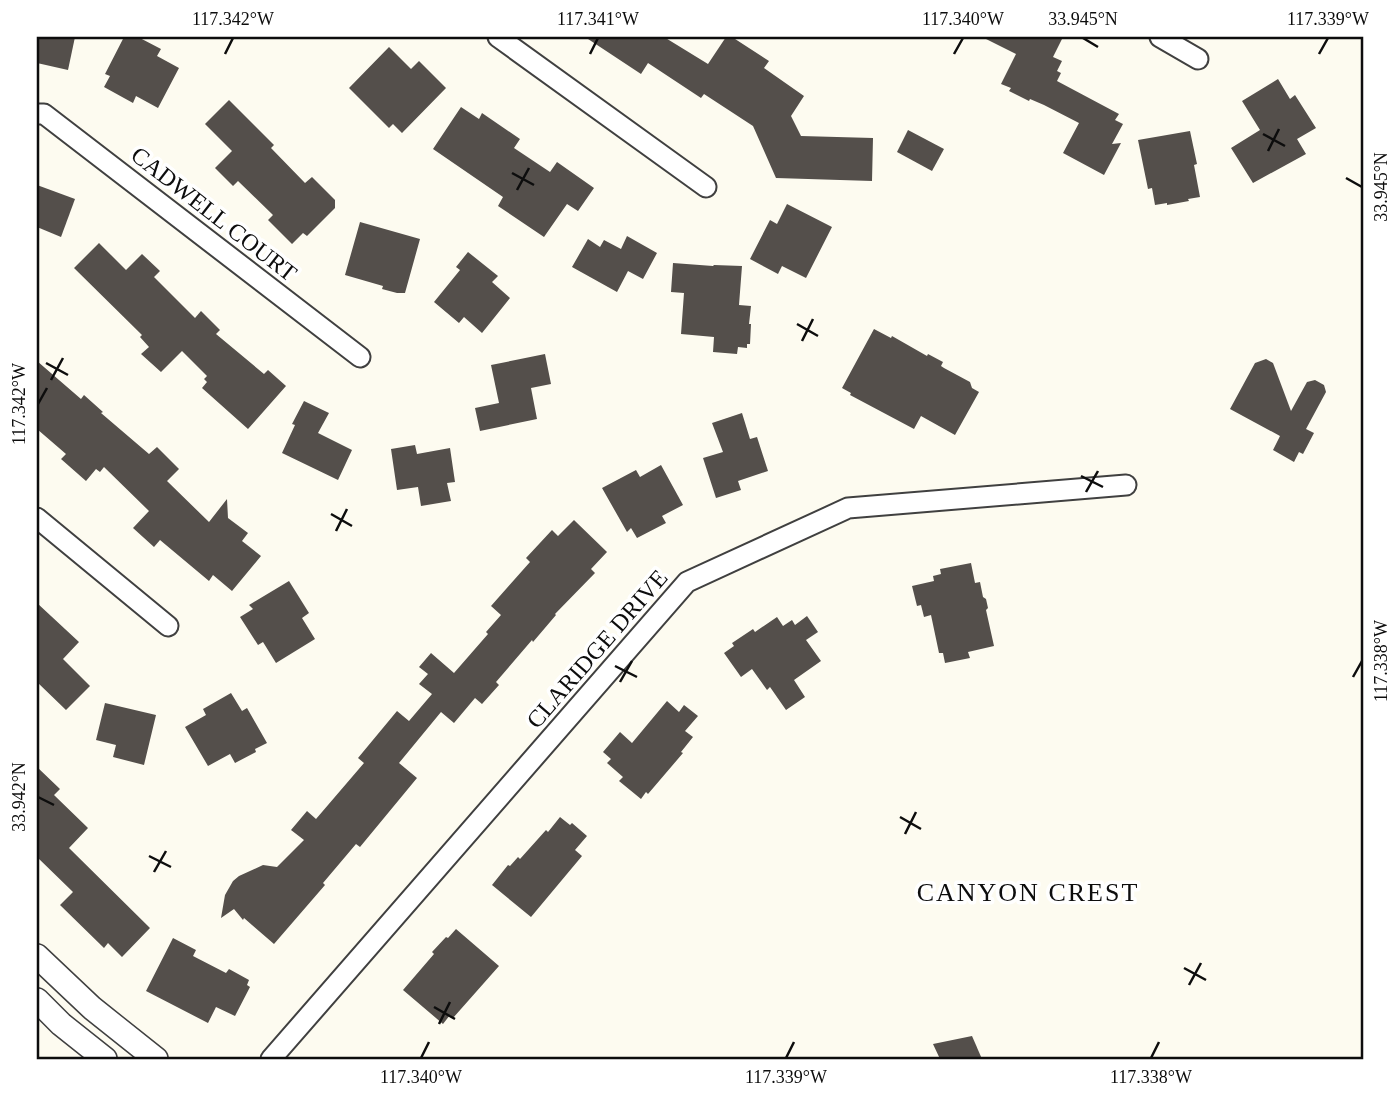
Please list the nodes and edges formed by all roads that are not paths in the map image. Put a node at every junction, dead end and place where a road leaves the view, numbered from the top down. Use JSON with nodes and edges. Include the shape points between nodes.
{"nodes":[{"id":1,"x":498,"y":37,"type":"edge"},
{"id":2,"x":1160,"y":37,"type":"edge"},
{"id":3,"x":1198,"y":59,"type":"dead end"},
{"id":4,"x":37,"y":114,"type":"edge"},
{"id":5,"x":706,"y":187,"type":"dead end"},
{"id":6,"x":359,"y":357,"type":"dead end"},
{"id":7,"x":1126,"y":485,"type":"dead end"},
{"id":8,"x":37,"y":518,"type":"edge"},
{"id":9,"x":168,"y":626,"type":"dead end"},
{"id":10,"x":37,"y":956,"type":"edge"},
{"id":11,"x":37,"y":1000,"type":"edge"},
{"id":12,"x":105,"y":1059,"type":"edge"},
{"id":13,"x":156,"y":1059,"type":"edge"},
{"id":14,"x":271,"y":1059,"type":"edge"}],
"edges":[{"from":1,"to":5,"type":"street"},
{"from":2,"to":3,"type":"street"},
{"from":4,"to":6,"type":"street","name":"CADWELL COURT","via":[[44,114]]},
{"from":7,"to":14,"type":"street","name":"CLARIDGE DRIVE","via":[[848,508],[687,582]]},
{"from":8,"to":9,"type":"street"},
{"from":10,"to":13,"type":"street"},
{"from":11,"to":12,"type":"street"}]}
